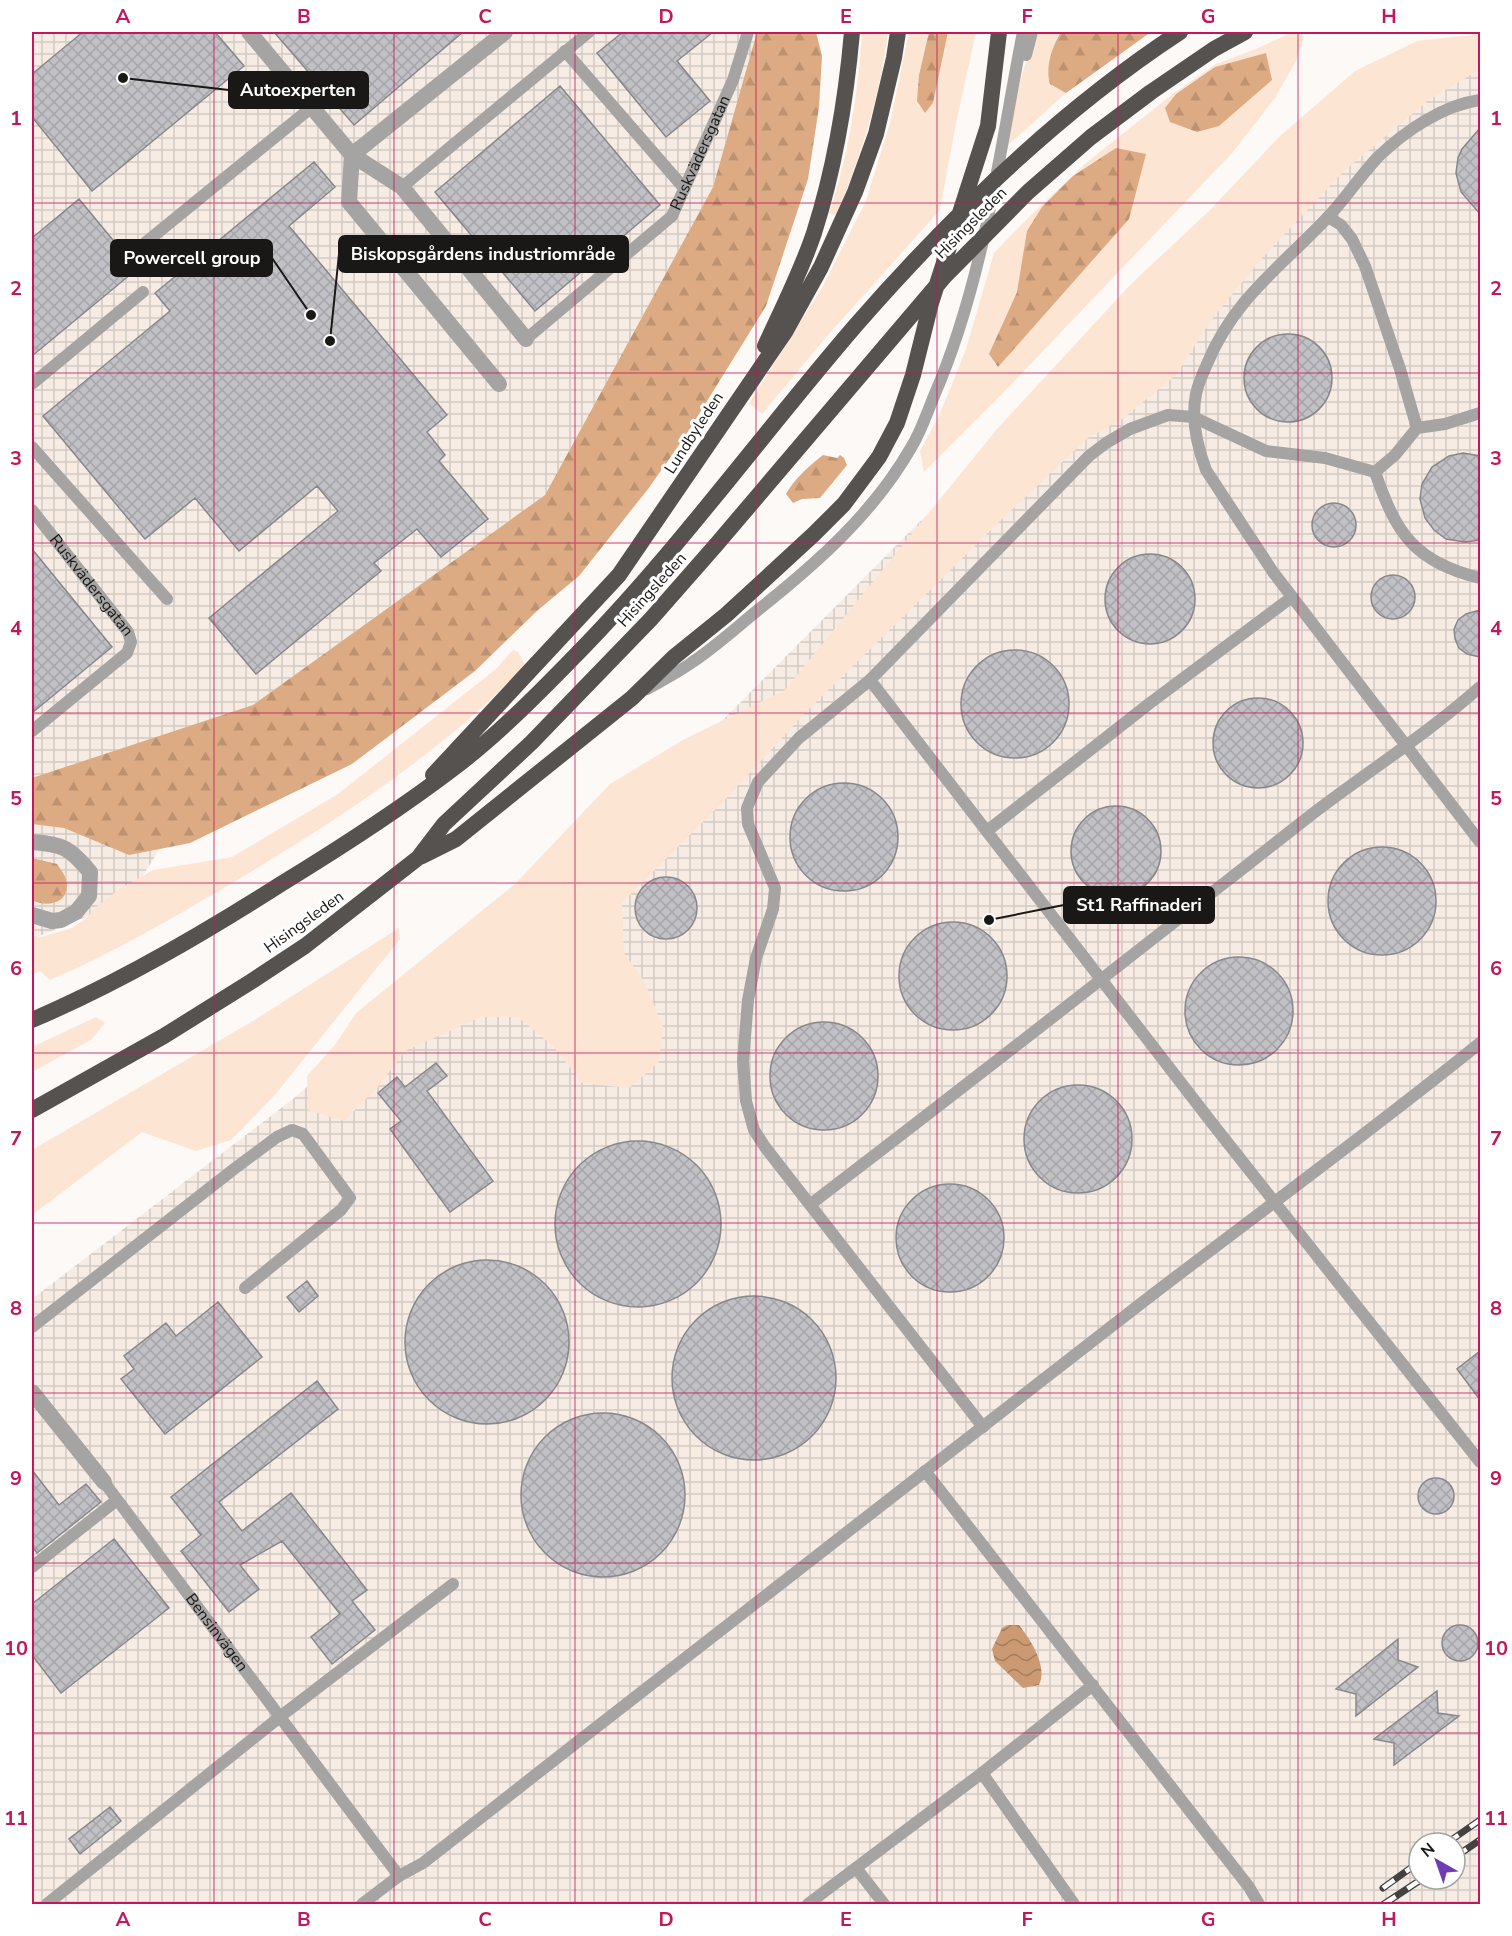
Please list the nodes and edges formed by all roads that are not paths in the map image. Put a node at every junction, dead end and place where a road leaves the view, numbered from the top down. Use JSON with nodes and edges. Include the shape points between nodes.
{"nodes":[{"id":1,"x":249,"y":32,"type":"edge"},
{"id":2,"x":505,"y":32,"type":"edge"},
{"id":3,"x":590,"y":32,"type":"edge"},
{"id":4,"x":747,"y":32,"type":"edge"},
{"id":5,"x":852,"y":32,"type":"edge"},
{"id":6,"x":898,"y":32,"type":"edge"},
{"id":7,"x":999,"y":32,"type":"edge"},
{"id":8,"x":1023,"y":32,"type":"edge"},
{"id":9,"x":1032,"y":32,"type":"edge"},
{"id":10,"x":1180,"y":32,"type":"edge"},
{"id":11,"x":1245,"y":32,"type":"edge"},
{"id":12,"x":565,"y":51,"type":"junction"},
{"id":13,"x":1480,"y":100,"type":"edge"},
{"id":14,"x":312,"y":107,"type":"junction"},
{"id":15,"x":1000,"y":146,"type":"junction"},
{"id":16,"x":352,"y":155,"type":"junction"},
{"id":17,"x":402,"y":187,"type":"junction"},
{"id":18,"x":684,"y":188,"type":"junction"},
{"id":19,"x":1328,"y":217,"type":"junction"},
{"id":20,"x":145,"y":243,"type":"dead end"},
{"id":21,"x":144,"y":292,"type":"dead end"},
{"id":22,"x":526,"y":339,"type":"joint"},
{"id":23,"x":32,"y":384,"type":"edge"},
{"id":24,"x":499,"y":384,"type":"dead end"},
{"id":25,"x":747,"y":384,"type":"junction"},
{"id":26,"x":1480,"y":413,"type":"edge"},
{"id":27,"x":1193,"y":417,"type":"junction"},
{"id":28,"x":1417,"y":428,"type":"junction"},
{"id":29,"x":32,"y":447,"type":"edge"},
{"id":30,"x":1374,"y":472,"type":"junction"},
{"id":31,"x":32,"y":510,"type":"edge"},
{"id":32,"x":1480,"y":578,"type":"edge"},
{"id":33,"x":1292,"y":597,"type":"junction"},
{"id":34,"x":166,"y":599,"type":"dead end"},
{"id":35,"x":870,"y":680,"type":"junction"},
{"id":36,"x":1480,"y":687,"type":"edge"},
{"id":37,"x":632,"y":698,"type":"junction"},
{"id":38,"x":32,"y":731,"type":"edge"},
{"id":39,"x":1407,"y":746,"type":"junction"},
{"id":40,"x":418,"y":795,"type":"junction"},
{"id":41,"x":987,"y":831,"type":"junction"},
{"id":42,"x":32,"y":842,"type":"edge"},
{"id":43,"x":1480,"y":842,"type":"edge"},
{"id":44,"x":418,"y":858,"type":"junction"},
{"id":45,"x":32,"y":915,"type":"edge"},
{"id":46,"x":1103,"y":980,"type":"junction"},
{"id":47,"x":32,"y":1020,"type":"edge"},
{"id":48,"x":1480,"y":1043,"type":"edge"},
{"id":49,"x":32,"y":1110,"type":"edge"},
{"id":50,"x":1273,"y":1202,"type":"junction"},
{"id":51,"x":811,"y":1204,"type":"junction"},
{"id":52,"x":245,"y":1288,"type":"dead end"},
{"id":53,"x":32,"y":1326,"type":"edge"},
{"id":54,"x":32,"y":1392,"type":"edge"},
{"id":55,"x":983,"y":1427,"type":"junction"},
{"id":56,"x":1480,"y":1462,"type":"edge"},
{"id":57,"x":925,"y":1471,"type":"junction"},
{"id":58,"x":104,"y":1482,"type":"joint"},
{"id":59,"x":117,"y":1500,"type":"junction"},
{"id":60,"x":32,"y":1567,"type":"edge"},
{"id":61,"x":453,"y":1584,"type":"dead end"},
{"id":62,"x":1093,"y":1685,"type":"junction"},
{"id":63,"x":281,"y":1716,"type":"junction"},
{"id":64,"x":982,"y":1773,"type":"junction"},
{"id":65,"x":856,"y":1868,"type":"junction"},
{"id":66,"x":399,"y":1876,"type":"junction"},
{"id":67,"x":47,"y":1905,"type":"edge"},
{"id":68,"x":363,"y":1905,"type":"edge"},
{"id":69,"x":808,"y":1905,"type":"edge"},
{"id":70,"x":884,"y":1905,"type":"edge"},
{"id":71,"x":1074,"y":1905,"type":"edge"},
{"id":72,"x":1259,"y":1905,"type":"edge"}],
"edges":[{"from":1,"to":14,"type":"street","name":"Ruskvädersgatan"},
{"from":2,"to":16,"type":"street"},
{"from":3,"to":12,"type":"lane"},
{"from":4,"to":18,"type":"lane","name":"Ruskvädersgatan","via":[[733,80]]},
{"from":5,"to":25,"type":"highway","via":[[840,130],[819,215],[787,300]]},
{"from":6,"to":25,"type":"highway","name":"Lundbyleden","via":[[876,134],[847,212],[785,332]]},
{"from":7,"to":37,"type":"highway","via":[[988,126],[931,303],[913,375],[897,423],[879,457],[844,504]]},
{"from":8,"to":15,"type":"lane"},
{"from":9,"to":15,"type":"lane"},
{"from":10,"to":40,"type":"highway","name":"Hisingsleden","via":[[1132,63],[1071,111],[928,246],[856,326],[692,525],[573,658],[457,766]]},
{"from":11,"to":44,"type":"highway","name":"Hisingsleden","via":[[1134,105],[1028,192],[944,277],[651,619],[531,743],[444,824]]},
{"from":12,"to":17,"type":"lane"},
{"from":12,"to":18,"type":"lane"},
{"from":13,"to":19,"type":"lane","via":[[1452,107],[1401,138],[1378,158]]},
{"from":14,"to":16,"type":"street","name":"Ruskvädersgatan"},
{"from":14,"to":20,"type":"lane"},
{"from":15,"to":37,"type":"lane","via":[[990,210],[956,340],[913,444],[898,468],[868,510],[788,586],[695,661]]},
{"from":16,"to":17,"type":"street","name":"Ruskvädersgatan"},
{"from":16,"to":24,"type":"street","via":[[349,202]]},
{"from":17,"to":22,"type":"street","name":"Ruskvädersgatan"},
{"from":18,"to":22,"type":"lane","name":"Ruskvädersgatan","via":[[672,216]]},
{"from":19,"to":27,"type":"lane","via":[[1252,290],[1232,316],[1196,392]]},
{"from":19,"to":28,"type":"lane","via":[[1352,239],[1365,266]]},
{"from":21,"to":23,"type":"lane"},
{"from":25,"to":40,"type":"highway","name":"Lundbyleden","via":[[619,575]]},
{"from":26,"to":28,"type":"lane"},
{"from":27,"to":30,"type":"lane","via":[[1266,451],[1325,458]]},
{"from":27,"to":33,"type":"lane","via":[[1206,470]]},
{"from":27,"to":35,"type":"lane","via":[[1168,415],[1130,429],[1089,456]]},
{"from":28,"to":30,"type":"lane","via":[[1395,455]]},
{"from":29,"to":34,"type":"lane"},
{"from":30,"to":32,"type":"lane","via":[[1388,508],[1414,546],[1441,566]]},
{"from":31,"to":38,"type":"lane","name":"Ruskvädersgatan","via":[[132,642],[127,653]]},
{"from":33,"to":39,"type":"lane"},
{"from":33,"to":41,"type":"lane"},
{"from":35,"to":41,"type":"lane"},
{"from":35,"to":51,"type":"lane","via":[[799,738],[758,782],[747,808],[748,824],[775,888],[748,1000],[743,1061],[746,1101],[754,1130]]},
{"from":36,"to":39,"type":"lane"},
{"from":37,"to":44,"type":"highway","via":[[456,839]]},
{"from":39,"to":43,"type":"lane"},
{"from":39,"to":46,"type":"lane","via":[[1313,814]]},
{"from":40,"to":47,"type":"highway","name":"Hisingsleden","via":[[209,930],[130,974]]},
{"from":41,"to":46,"type":"lane"},
{"from":42,"to":45,"type":"street","via":[[72,851],[90,872],[89,896],[76,912],[52,921]]},
{"from":44,"to":49,"type":"highway","name":"Hisingsleden","via":[[252,981]]},
{"from":46,"to":50,"type":"lane"},
{"from":46,"to":51,"type":"lane"},
{"from":48,"to":50,"type":"lane"},
{"from":50,"to":55,"type":"lane"},
{"from":50,"to":56,"type":"lane"},
{"from":51,"to":55,"type":"lane"},
{"from":52,"to":53,"type":"lane","via":[[341,1210],[350,1197],[303,1134],[292,1130],[234,1169]]},
{"from":54,"to":58,"type":"street","name":"Bensinvägen"},
{"from":55,"to":57,"type":"lane"},
{"from":57,"to":62,"type":"lane"},
{"from":57,"to":66,"type":"lane","via":[[423,1863]]},
{"from":58,"to":59,"type":"lane","name":"Bensinvägen"},
{"from":59,"to":60,"type":"lane"},
{"from":59,"to":63,"type":"lane","name":"Bensinvägen"},
{"from":61,"to":63,"type":"lane"},
{"from":62,"to":64,"type":"lane"},
{"from":62,"to":72,"type":"lane"},
{"from":63,"to":66,"type":"lane","name":"Bensinvägen"},
{"from":63,"to":67,"type":"lane"},
{"from":64,"to":65,"type":"lane"},
{"from":64,"to":71,"type":"lane"},
{"from":65,"to":69,"type":"lane"},
{"from":65,"to":70,"type":"lane"},
{"from":66,"to":68,"type":"lane"}]}
